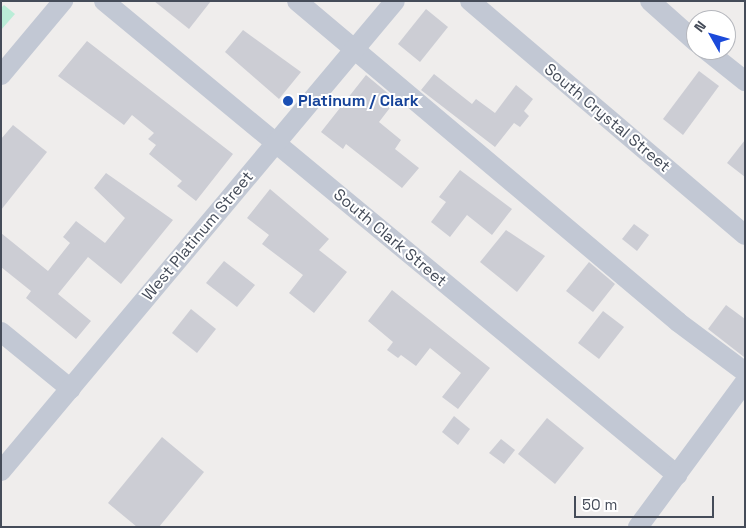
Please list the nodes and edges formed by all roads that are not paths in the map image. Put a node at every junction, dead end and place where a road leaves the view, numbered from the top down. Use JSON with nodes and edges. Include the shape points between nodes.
{"nodes":[{"id":1,"x":63,"y":1,"type":"edge"},
{"id":2,"x":104,"y":1,"type":"edge"},
{"id":3,"x":297,"y":1,"type":"edge"},
{"id":4,"x":395,"y":1,"type":"edge"},
{"id":5,"x":470,"y":1,"type":"edge"},
{"id":6,"x":650,"y":1,"type":"edge"},
{"id":7,"x":686,"y":33,"type":"edge"},
{"id":8,"x":356,"y":48,"type":"junction"},
{"id":9,"x":719,"y":60,"type":"edge"},
{"id":10,"x":1,"y":74,"type":"edge"},
{"id":11,"x":745,"y":81,"type":"edge"},
{"id":12,"x":276,"y":144,"type":"junction"},
{"id":13,"x":745,"y":235,"type":"edge"},
{"id":14,"x":1,"y":332,"type":"edge"},
{"id":15,"x":745,"y":372,"type":"edge"},
{"id":16,"x":745,"y":382,"type":"edge"},
{"id":17,"x":71,"y":389,"type":"junction"},
{"id":18,"x":1,"y":471,"type":"edge"},
{"id":19,"x":677,"y":475,"type":"junction"},
{"id":20,"x":638,"y":527,"type":"edge"}],
"edges":[{"from":1,"to":10,"type":"street"},
{"from":2,"to":12,"type":"street","name":"South Clark Street"},
{"from":3,"to":8,"type":"street"},
{"from":4,"to":8,"type":"street","name":"West Platinum Street"},
{"from":5,"to":13,"type":"street","name":"South Crystal Street"},
{"from":6,"to":7,"type":"street"},
{"from":8,"to":12,"type":"street","name":"West Platinum Street"},
{"from":8,"to":15,"type":"street","via":[[678,322]]},
{"from":9,"to":11,"type":"street"},
{"from":12,"to":17,"type":"street","name":"West Platinum Street"},
{"from":12,"to":19,"type":"street","name":"South Clark Street"},
{"from":14,"to":17,"type":"street"},
{"from":16,"to":19,"type":"street"},
{"from":17,"to":18,"type":"street","name":"West Platinum Street"},
{"from":19,"to":20,"type":"street"}]}
